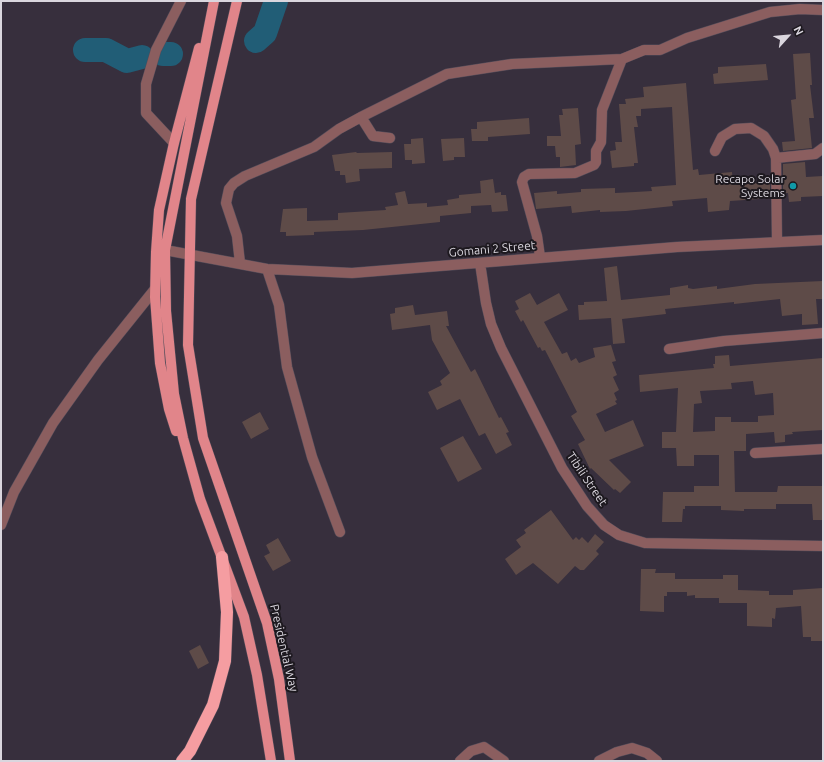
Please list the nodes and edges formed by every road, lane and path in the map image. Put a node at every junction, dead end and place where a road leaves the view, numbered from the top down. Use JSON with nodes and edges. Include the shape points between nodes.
{"nodes":[{"id":1,"x":182,"y":1,"type":"edge"},
{"id":2,"x":213,"y":1,"type":"edge"},
{"id":3,"x":237,"y":1,"type":"edge"},
{"id":4,"x":823,"y":10,"type":"edge"},
{"id":5,"x":622,"y":59,"type":"junction"},
{"id":6,"x":361,"y":116,"type":"junction"},
{"id":7,"x":390,"y":138,"type":"dead end"},
{"id":8,"x":174,"y":143,"type":"junction"},
{"id":9,"x":823,"y":148,"type":"edge"},
{"id":10,"x":715,"y":151,"type":"dead end"},
{"id":11,"x":776,"y":158,"type":"junction"},
{"id":12,"x":823,"y":240,"type":"edge"},
{"id":13,"x":778,"y":241,"type":"junction"},
{"id":14,"x":166,"y":250,"type":"junction"},
{"id":15,"x":189,"y":255,"type":"junction"},
{"id":16,"x":540,"y":257,"type":"junction"},
{"id":17,"x":240,"y":263,"type":"junction"},
{"id":18,"x":480,"y":263,"type":"junction"},
{"id":19,"x":267,"y":269,"type":"junction"},
{"id":20,"x":155,"y":289,"type":"junction"},
{"id":21,"x":823,"y":333,"type":"edge"},
{"id":22,"x":669,"y":349,"type":"dead end"},
{"id":23,"x":823,"y":449,"type":"edge"},
{"id":24,"x":756,"y":453,"type":"dead end"},
{"id":25,"x":200,"y":499,"type":"junction"},
{"id":26,"x":1,"y":525,"type":"edge"},
{"id":27,"x":340,"y":532,"type":"dead end"},
{"id":28,"x":823,"y":546,"type":"edge"},
{"id":29,"x":222,"y":557,"type":"junction"},
{"id":30,"x":182,"y":761,"type":"edge"},
{"id":31,"x":271,"y":761,"type":"edge"},
{"id":32,"x":290,"y":761,"type":"edge"},
{"id":33,"x":460,"y":761,"type":"edge"},
{"id":34,"x":504,"y":761,"type":"edge"},
{"id":35,"x":599,"y":761,"type":"edge"},
{"id":36,"x":657,"y":761,"type":"edge"}],
"edges":[{"from":1,"to":8,"type":"street","via":[[156,50],[146,84],[146,113]]},
{"from":2,"to":8,"type":"main road"},
{"from":2,"to":14,"type":"main road"},
{"from":3,"to":15,"type":"main road","name":"Presidential Way","via":[[192,199]]},
{"from":4,"to":5,"type":"street","via":[[770,12],[687,38],[660,50],[644,50]]},
{"from":5,"to":6,"type":"street","via":[[512,64],[447,74]]},
{"from":5,"to":16,"type":"street","via":[[602,110],[601,142],[596,151],[594,165],[575,173],[529,174],[524,177],[522,182]]},
{"from":6,"to":7,"type":"street","via":[[373,136]]},
{"from":6,"to":17,"type":"street","via":[[339,128],[314,147],[245,176],[228,189],[226,203],[237,236]]},
{"from":8,"to":20,"type":"main road","via":[[159,210]]},
{"from":9,"to":11,"type":"street","via":[[815,154]]},
{"from":10,"to":11,"type":"street","via":[[722,137],[735,129],[751,128],[764,136]]},
{"from":11,"to":13,"type":"street"},
{"from":12,"to":13,"type":"street","name":"Gomani 2 Street"},
{"from":13,"to":16,"type":"street","name":"Gomani 2 Street"},
{"from":14,"to":15,"type":"street","name":"Gomani 2 Street"},
{"from":14,"to":25,"type":"main road","via":[[166,311],[174,394]]},
{"from":15,"to":17,"type":"street","name":"Gomani 2 Street"},
{"from":15,"to":32,"type":"main road","name":"Presidential Way","via":[[188,345],[203,438],[267,623],[280,679]]},
{"from":16,"to":18,"type":"street","name":"Gomani 2 Street"},
{"from":17,"to":19,"type":"street","name":"Gomani 2 Street"},
{"from":18,"to":19,"type":"street","name":"Gomani 2 Street","via":[[352,273]]},
{"from":18,"to":28,"type":"street","name":"Tibili Street","via":[[489,317],[501,348],[562,468],[587,506],[604,525],[619,535],[645,543]]},
{"from":19,"to":27,"type":"street","via":[[279,305],[287,367],[312,457]]},
{"from":20,"to":25,"type":"main road","via":[[160,363],[169,409]]},
{"from":20,"to":26,"type":"street","via":[[98,360],[53,422],[14,492]]},
{"from":21,"to":22,"type":"street","via":[[724,341]]},
{"from":23,"to":24,"type":"street"},
{"from":25,"to":29,"type":"main road"},
{"from":29,"to":30,"type":"highway","via":[[227,612],[225,661],[213,705],[190,751]]},
{"from":29,"to":31,"type":"main road","via":[[244,617],[257,675]]},
{"from":33,"to":34,"type":"street","via":[[472,751],[484,747]]},
{"from":35,"to":36,"type":"street","via":[[632,748],[647,753]]}]}
